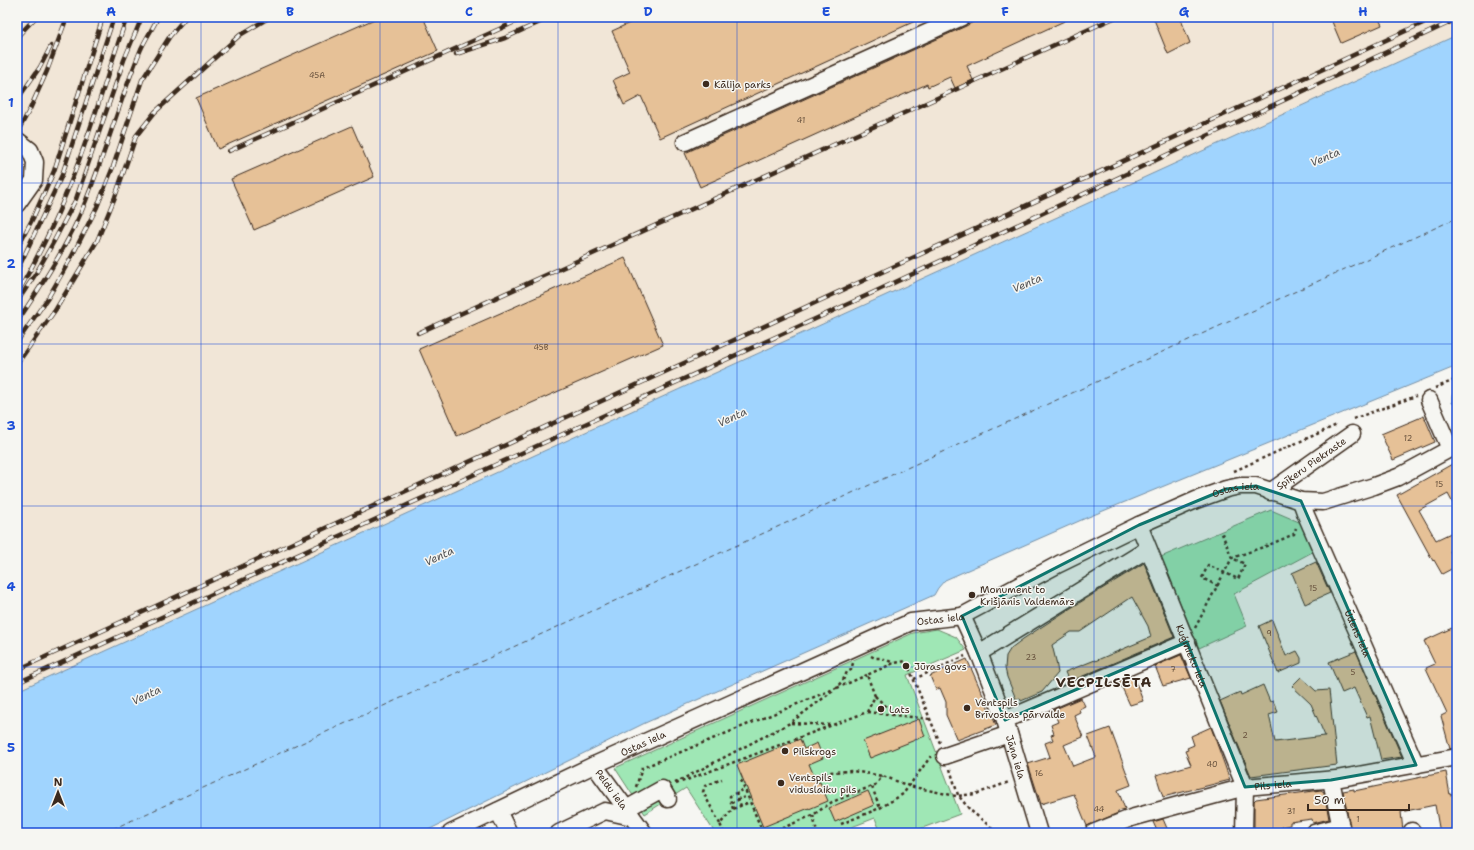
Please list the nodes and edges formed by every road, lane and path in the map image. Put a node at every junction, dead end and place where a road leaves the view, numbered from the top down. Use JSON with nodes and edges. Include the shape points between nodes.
{"nodes":[{"id":1,"x":962,"y":17,"type":"edge"},
{"id":2,"x":17,"y":140,"type":"edge"},
{"id":3,"x":684,"y":142,"type":"dead end"},
{"id":4,"x":17,"y":204,"type":"edge"},
{"id":5,"x":1457,"y":379,"type":"edge"},
{"id":6,"x":1426,"y":395,"type":"junction"},
{"id":7,"x":1347,"y":426,"type":"junction"},
{"id":8,"x":1454,"y":447,"type":"edge"},
{"id":9,"x":1233,"y":472,"type":"dead end"},
{"id":10,"x":1270,"y":492,"type":"junction"},
{"id":11,"x":1301,"y":501,"type":"junction"},
{"id":12,"x":1298,"y":522,"type":"dead end"},
{"id":13,"x":1139,"y":525,"type":"junction"},
{"id":14,"x":1221,"y":531,"type":"dead end"},
{"id":15,"x":1148,"y":549,"type":"junction"},
{"id":16,"x":1232,"y":558,"type":"junction"},
{"id":17,"x":1225,"y":573,"type":"junction"},
{"id":18,"x":1218,"y":586,"type":"junction"},
{"id":19,"x":962,"y":616,"type":"junction"},
{"id":20,"x":1187,"y":642,"type":"junction"},
{"id":21,"x":979,"y":653,"type":"junction"},
{"id":22,"x":870,"y":656,"type":"dead end"},
{"id":23,"x":854,"y":658,"type":"dead end"},
{"id":24,"x":950,"y":663,"type":"dead end"},
{"id":25,"x":894,"y":664,"type":"junction"},
{"id":26,"x":867,"y":675,"type":"junction"},
{"id":27,"x":914,"y":679,"type":"junction"},
{"id":28,"x":836,"y":688,"type":"junction"},
{"id":29,"x":875,"y":696,"type":"junction"},
{"id":30,"x":867,"y":712,"type":"junction"},
{"id":31,"x":895,"y":715,"type":"junction"},
{"id":32,"x":930,"y":720,"type":"junction"},
{"id":33,"x":790,"y":723,"type":"junction"},
{"id":34,"x":832,"y":725,"type":"junction"},
{"id":35,"x":1007,"y":727,"type":"junction"},
{"id":36,"x":943,"y":750,"type":"junction"},
{"id":37,"x":1457,"y":757,"type":"edge"},
{"id":38,"x":594,"y":765,"type":"junction"},
{"id":39,"x":1416,"y":765,"type":"junction"},
{"id":40,"x":1016,"y":772,"type":"junction"},
{"id":41,"x":883,"y":776,"type":"junction"},
{"id":42,"x":813,"y":777,"type":"dead end"},
{"id":43,"x":722,"y":779,"type":"dead end"},
{"id":44,"x":741,"y":780,"type":"dead end"},
{"id":45,"x":1331,"y":780,"type":"junction"},
{"id":46,"x":909,"y":786,"type":"junction"},
{"id":47,"x":872,"y":787,"type":"junction"},
{"id":48,"x":1245,"y":787,"type":"junction"},
{"id":49,"x":635,"y":789,"type":"dead end"},
{"id":50,"x":744,"y":789,"type":"junction"},
{"id":51,"x":736,"y":792,"type":"junction"},
{"id":52,"x":665,"y":794,"type":"junction"},
{"id":53,"x":958,"y":795,"type":"junction"},
{"id":54,"x":747,"y":796,"type":"junction"},
{"id":55,"x":739,"y":799,"type":"junction"},
{"id":56,"x":750,"y":802,"type":"junction"},
{"id":57,"x":731,"y":803,"type":"junction"},
{"id":58,"x":741,"y":806,"type":"junction"},
{"id":59,"x":880,"y":808,"type":"junction"},
{"id":60,"x":733,"y":809,"type":"junction"},
{"id":61,"x":498,"y":811,"type":"junction"},
{"id":62,"x":629,"y":813,"type":"junction"},
{"id":63,"x":813,"y":815,"type":"junction"},
{"id":64,"x":720,"y":824,"type":"junction"},
{"id":65,"x":841,"y":824,"type":"dead end"},
{"id":66,"x":1342,"y":830,"type":"edge"},
{"id":67,"x":451,"y":833,"type":"edge"},
{"id":68,"x":509,"y":833,"type":"edge"},
{"id":69,"x":559,"y":833,"type":"edge"},
{"id":70,"x":644,"y":833,"type":"edge"},
{"id":71,"x":724,"y":833,"type":"edge"},
{"id":72,"x":763,"y":833,"type":"edge"},
{"id":73,"x":771,"y":833,"type":"edge"},
{"id":74,"x":817,"y":833,"type":"edge"},
{"id":75,"x":998,"y":833,"type":"edge"},
{"id":76,"x":1040,"y":833,"type":"edge"},
{"id":77,"x":1094,"y":833,"type":"edge"},
{"id":78,"x":1244,"y":833,"type":"edge"},
{"id":79,"x":1314,"y":833,"type":"edge"}],
"edges":[{"from":1,"to":3,"type":"street"},
{"from":2,"to":4,"type":"street","via":[[30,150],[35,162],[34,180]]},
{"from":5,"to":6,"type":"path"},
{"from":6,"to":7,"type":"path"},
{"from":6,"to":8,"type":"street"},
{"from":7,"to":9,"type":"path"},
{"from":7,"to":10,"type":"street","name":"Spīķeru Piekraste"},
{"from":8,"to":11,"type":"street","name":"Ostas iela","via":[[1398,477],[1374,486],[1323,502]]},
{"from":10,"to":11,"type":"street","name":"Ostas iela"},
{"from":10,"to":13,"type":"street","name":"Ostas iela","via":[[1247,485],[1226,489]]},
{"from":11,"to":39,"type":"street","name":"Ūdens iela"},
{"from":12,"to":16,"type":"path","via":[[1294,534]]},
{"from":13,"to":15,"type":"street","name":"Kuģinieku iela"},
{"from":13,"to":19,"type":"street","name":"Ostas iela"},
{"from":14,"to":16,"type":"path"},
{"from":15,"to":20,"type":"street","name":"Kuģinieku iela"},
{"from":15,"to":21,"type":"street"},
{"from":16,"to":17,"type":"path"},
{"from":16,"to":17,"type":"path","via":[[1245,564],[1238,579]]},
{"from":17,"to":18,"type":"path"},
{"from":17,"to":18,"type":"path","via":[[1208,565],[1202,578]]},
{"from":18,"to":20,"type":"path"},
{"from":19,"to":21,"type":"street","name":"Jāņa iela"},
{"from":19,"to":38,"type":"street","name":"Ostas iela","via":[[911,622]]},
{"from":20,"to":35,"type":"street"},
{"from":20,"to":48,"type":"street","name":"Kuģinieku iela"},
{"from":21,"to":35,"type":"street","name":"Jāņa iela"},
{"from":22,"to":25,"type":"path"},
{"from":23,"to":28,"type":"path","via":[[851,670]]},
{"from":24,"to":27,"type":"path"},
{"from":25,"to":26,"type":"path"},
{"from":25,"to":27,"type":"path","via":[[906,661]]},
{"from":26,"to":28,"type":"path"},
{"from":26,"to":29,"type":"path"},
{"from":27,"to":32,"type":"path"},
{"from":28,"to":33,"type":"path"},
{"from":28,"to":49,"type":"path","via":[[642,768]]},
{"from":29,"to":30,"type":"path"},
{"from":29,"to":31,"type":"path"},
{"from":30,"to":31,"type":"path"},
{"from":30,"to":34,"type":"path"},
{"from":31,"to":32,"type":"path"},
{"from":32,"to":36,"type":"path"},
{"from":33,"to":34,"type":"path"},
{"from":33,"to":52,"type":"path"},
{"from":34,"to":52,"type":"path"},
{"from":35,"to":36,"type":"street"},
{"from":35,"to":40,"type":"street","name":"Jāņa iela"},
{"from":36,"to":46,"type":"path"},
{"from":36,"to":53,"type":"path"},
{"from":37,"to":39,"type":"street","name":"Pils iela"},
{"from":38,"to":61,"type":"street","name":"Ostas iela"},
{"from":38,"to":62,"type":"street","name":"Peldu iela"},
{"from":39,"to":45,"type":"street","name":"Pils iela"},
{"from":40,"to":53,"type":"path","via":[[976,794]]},
{"from":40,"to":76,"type":"street","name":"Jāņa iela"},
{"from":41,"to":42,"type":"path","via":[[842,770]]},
{"from":41,"to":46,"type":"path"},
{"from":41,"to":47,"type":"path"},
{"from":43,"to":64,"type":"path","via":[[705,786],[703,792]]},
{"from":44,"to":50,"type":"path"},
{"from":45,"to":48,"type":"street","name":"Pils iela"},
{"from":45,"to":66,"type":"street"},
{"from":46,"to":53,"type":"path"},
{"from":46,"to":59,"type":"path","via":[[903,794]]},
{"from":47,"to":59,"type":"path"},
{"from":47,"to":63,"type":"path","via":[[832,802]]},
{"from":48,"to":77,"type":"street","name":"Pils iela","via":[[1131,818]]},
{"from":48,"to":78,"type":"street"},
{"from":50,"to":51,"type":"path"},
{"from":50,"to":54,"type":"path"},
{"from":51,"to":55,"type":"path"},
{"from":51,"to":57,"type":"path","via":[[730,796]]},
{"from":52,"to":62,"type":"street"},
{"from":53,"to":75,"type":"path","via":[[970,810]]},
{"from":54,"to":55,"type":"path"},
{"from":54,"to":56,"type":"path"},
{"from":55,"to":57,"type":"path"},
{"from":55,"to":58,"type":"path"},
{"from":56,"to":58,"type":"path"},
{"from":56,"to":72,"type":"path"},
{"from":57,"to":60,"type":"path"},
{"from":58,"to":60,"type":"path"},
{"from":59,"to":65,"type":"path"},
{"from":60,"to":64,"type":"path"},
{"from":61,"to":67,"type":"street","name":"Ostas iela"},
{"from":61,"to":68,"type":"street"},
{"from":62,"to":69,"type":"street","via":[[605,811]]},
{"from":62,"to":70,"type":"street","name":"Peldu iela"},
{"from":63,"to":73,"type":"path"},
{"from":63,"to":74,"type":"path"},
{"from":64,"to":71,"type":"path"},
{"from":66,"to":79,"type":"street"}]}
